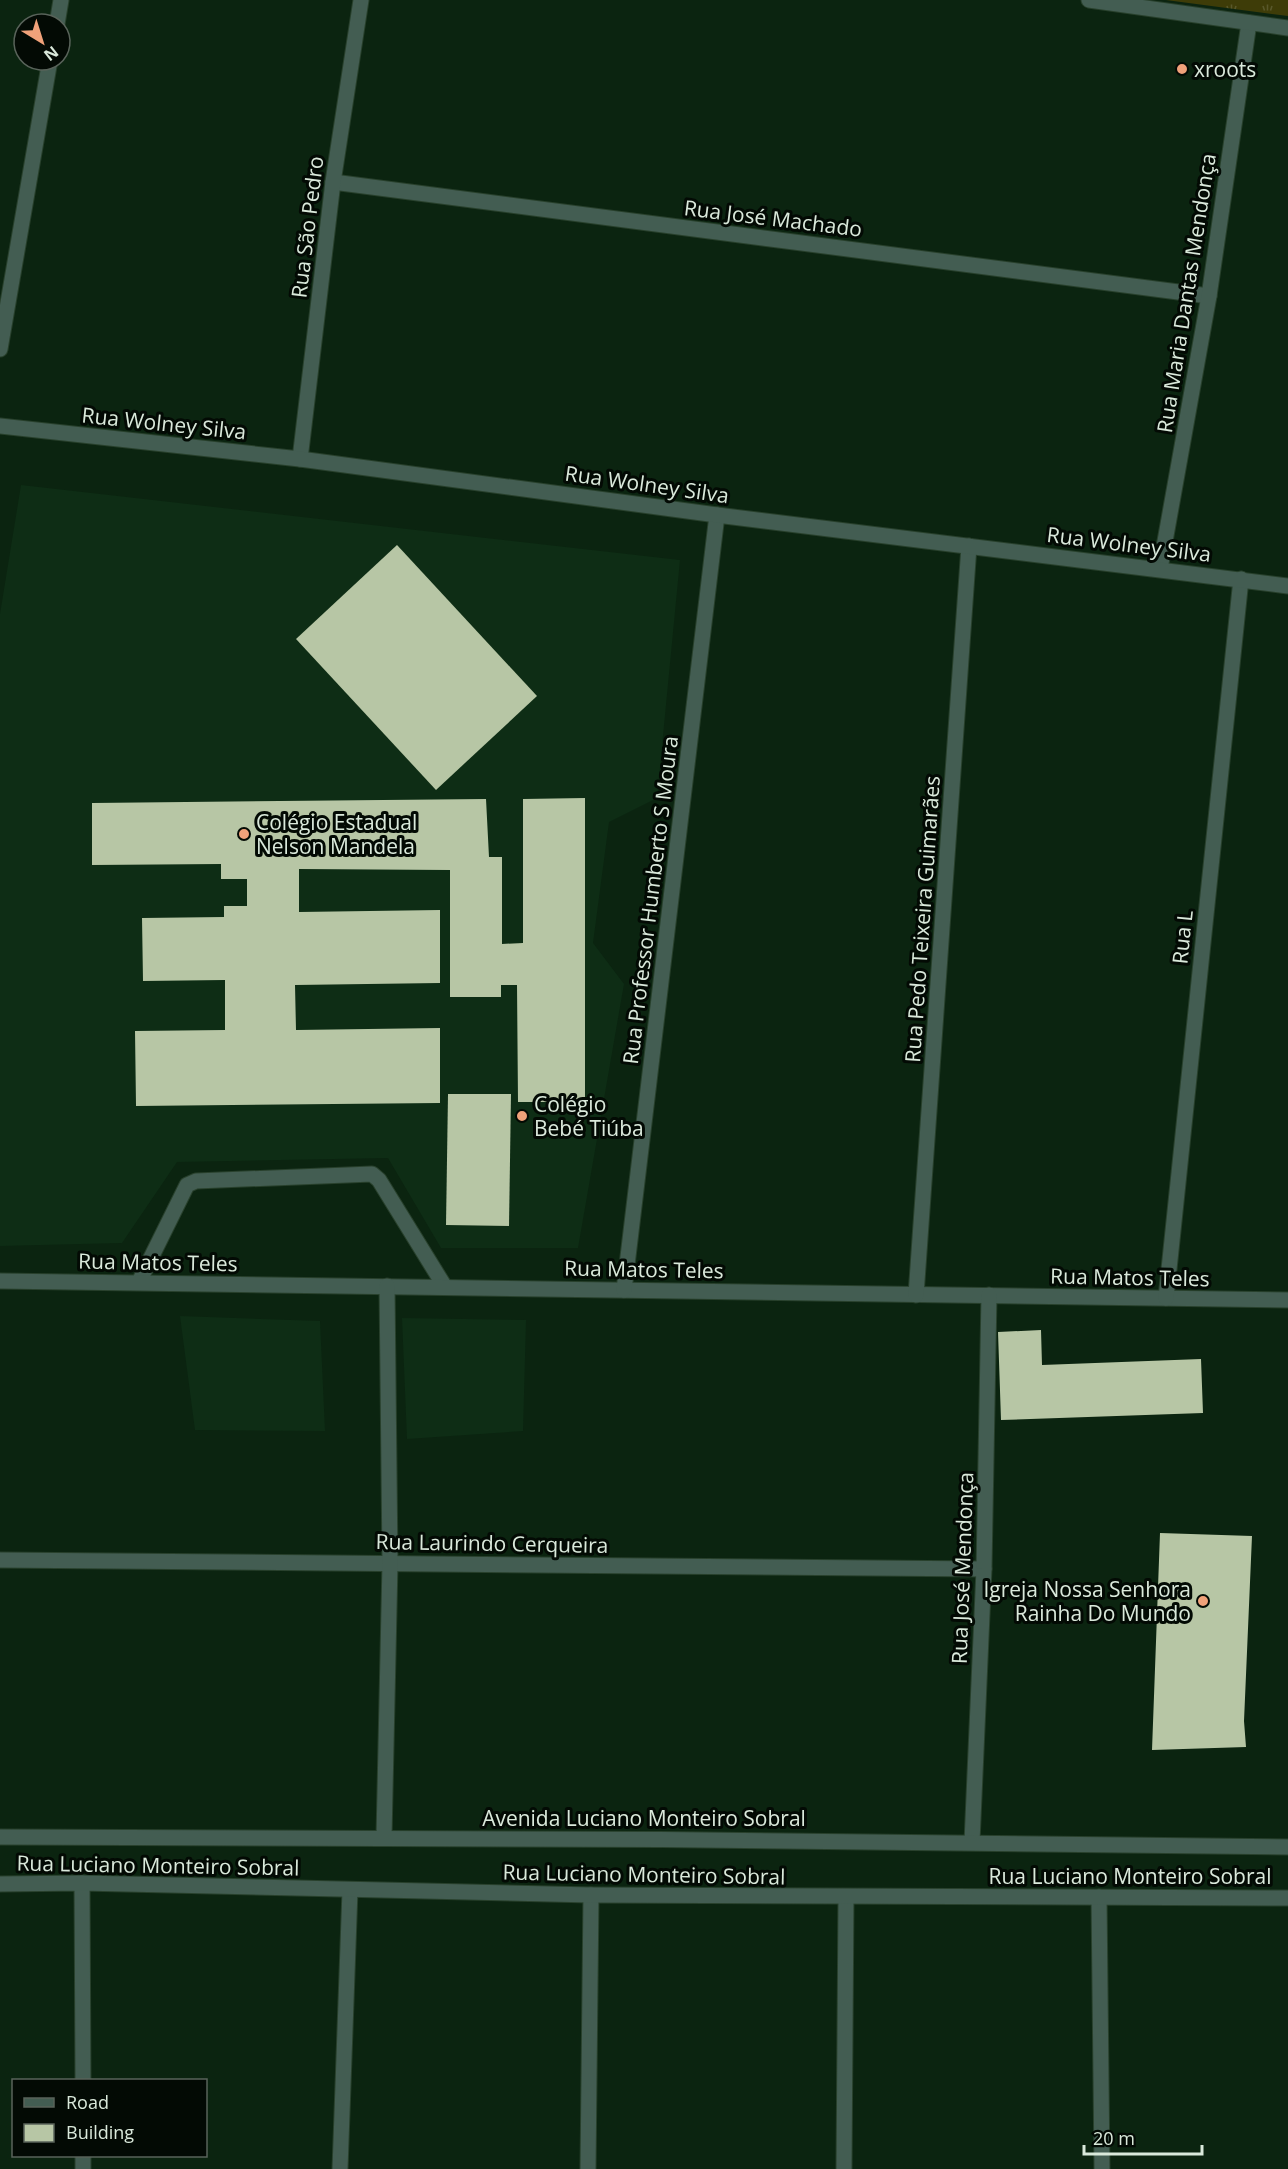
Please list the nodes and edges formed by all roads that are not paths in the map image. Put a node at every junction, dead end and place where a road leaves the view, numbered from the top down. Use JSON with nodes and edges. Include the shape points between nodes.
{"nodes":[{"id":1,"x":361,"y":0,"type":"edge"},
{"id":2,"x":1089,"y":0,"type":"edge"},
{"id":3,"x":1249,"y":23,"type":"junction"},
{"id":4,"x":1288,"y":28,"type":"edge"},
{"id":5,"x":48,"y":72,"type":"edge"},
{"id":6,"x":333,"y":182,"type":"junction"},
{"id":7,"x":1209,"y":296,"type":"junction"},
{"id":8,"x":0,"y":349,"type":"edge"},
{"id":9,"x":0,"y":426,"type":"edge"},
{"id":10,"x":300,"y":459,"type":"junction"},
{"id":11,"x":717,"y":515,"type":"junction"},
{"id":12,"x":969,"y":546,"type":"junction"},
{"id":13,"x":1160,"y":570,"type":"junction"},
{"id":14,"x":1241,"y":579,"type":"junction"},
{"id":15,"x":1288,"y":586,"type":"edge"},
{"id":16,"x":0,"y":1281,"type":"edge"},
{"id":17,"x":139,"y":1282,"type":"junction"},
{"id":18,"x":387,"y":1286,"type":"junction"},
{"id":19,"x":445,"y":1287,"type":"junction"},
{"id":20,"x":624,"y":1290,"type":"junction"},
{"id":21,"x":916,"y":1295,"type":"junction"},
{"id":22,"x":989,"y":1295,"type":"junction"},
{"id":23,"x":1166,"y":1298,"type":"junction"},
{"id":24,"x":1288,"y":1300,"type":"edge"},
{"id":25,"x":0,"y":1560,"type":"edge"},
{"id":26,"x":390,"y":1563,"type":"junction"},
{"id":27,"x":984,"y":1569,"type":"junction"},
{"id":28,"x":0,"y":1837,"type":"edge"},
{"id":29,"x":384,"y":1837,"type":"junction"},
{"id":30,"x":972,"y":1842,"type":"junction"},
{"id":31,"x":1288,"y":1847,"type":"edge"},
{"id":32,"x":82,"y":1883,"type":"junction"},
{"id":33,"x":0,"y":1884,"type":"edge"},
{"id":34,"x":350,"y":1890,"type":"junction"},
{"id":35,"x":591,"y":1895,"type":"junction"},
{"id":36,"x":846,"y":1897,"type":"junction"},
{"id":37,"x":1099,"y":1897,"type":"junction"},
{"id":38,"x":1288,"y":1898,"type":"edge"},
{"id":39,"x":83,"y":2079,"type":"edge"},
{"id":40,"x":340,"y":2169,"type":"edge"},
{"id":41,"x":588,"y":2169,"type":"edge"},
{"id":42,"x":844,"y":2169,"type":"edge"},
{"id":43,"x":1102,"y":2169,"type":"edge"}],
"edges":[{"from":1,"to":6,"type":"street","name":"Rua São Pedro"},
{"from":2,"to":3,"type":"street"},
{"from":3,"to":4,"type":"street"},
{"from":3,"to":7,"type":"street","name":"Rua Maria Dantas Mendonça"},
{"from":5,"to":8,"type":"street"},
{"from":6,"to":7,"type":"street","name":"Rua José Machado"},
{"from":6,"to":10,"type":"street","name":"Rua São Pedro"},
{"from":7,"to":13,"type":"street","name":"Rua Maria Dantas Mendonça"},
{"from":9,"to":10,"type":"street","name":"Rua Wolney Silva"},
{"from":10,"to":11,"type":"street","name":"Rua Wolney Silva"},
{"from":11,"to":12,"type":"street","name":"Rua Wolney Silva"},
{"from":11,"to":20,"type":"street","name":"Rua Professor Humberto S Moura"},
{"from":12,"to":13,"type":"street","name":"Rua Wolney Silva"},
{"from":12,"to":21,"type":"street","name":"Rua Pedo Teixeira Guimarães"},
{"from":13,"to":14,"type":"street","name":"Rua Wolney Silva"},
{"from":14,"to":15,"type":"street","name":"Rua Wolney Silva"},
{"from":14,"to":23,"type":"street","name":"Rua L"},
{"from":16,"to":17,"type":"street","name":"Rua Matos Teles"},
{"from":17,"to":18,"type":"street","name":"Rua Matos Teles"},
{"from":17,"to":19,"type":"street","via":[[187,1185],[196,1180],[372,1174]]},
{"from":18,"to":19,"type":"street","name":"Rua Matos Teles"},
{"from":18,"to":26,"type":"street"},
{"from":19,"to":20,"type":"street","name":"Rua Matos Teles"},
{"from":20,"to":21,"type":"street","name":"Rua Matos Teles"},
{"from":21,"to":22,"type":"street","name":"Rua Matos Teles"},
{"from":22,"to":23,"type":"street","name":"Rua Matos Teles"},
{"from":22,"to":27,"type":"street","name":"Rua José Mendonça"},
{"from":23,"to":24,"type":"street","name":"Rua Matos Teles"},
{"from":25,"to":26,"type":"street","name":"Rua Laurindo Cerqueira"},
{"from":26,"to":27,"type":"street","name":"Rua Laurindo Cerqueira"},
{"from":26,"to":29,"type":"street"},
{"from":27,"to":30,"type":"street","name":"Rua José Mendonça"},
{"from":28,"to":29,"type":"street","name":"Avenida Luciano Monteiro Sobral"},
{"from":29,"to":30,"type":"street","name":"Avenida Luciano Monteiro Sobral"},
{"from":30,"to":31,"type":"street","name":"Avenida Luciano Monteiro Sobral"},
{"from":32,"to":33,"type":"street","name":"Rua Luciano Monteiro Sobral"},
{"from":32,"to":34,"type":"street","name":"Rua Luciano Monteiro Sobral"},
{"from":32,"to":39,"type":"street"},
{"from":34,"to":35,"type":"street","name":"Rua Luciano Monteiro Sobral"},
{"from":34,"to":40,"type":"street"},
{"from":35,"to":36,"type":"street","name":"Rua Luciano Monteiro Sobral"},
{"from":35,"to":41,"type":"street"},
{"from":36,"to":37,"type":"street","name":"Rua Luciano Monteiro Sobral"},
{"from":36,"to":42,"type":"street"},
{"from":37,"to":38,"type":"street","name":"Rua Luciano Monteiro Sobral"},
{"from":37,"to":43,"type":"street"}]}
